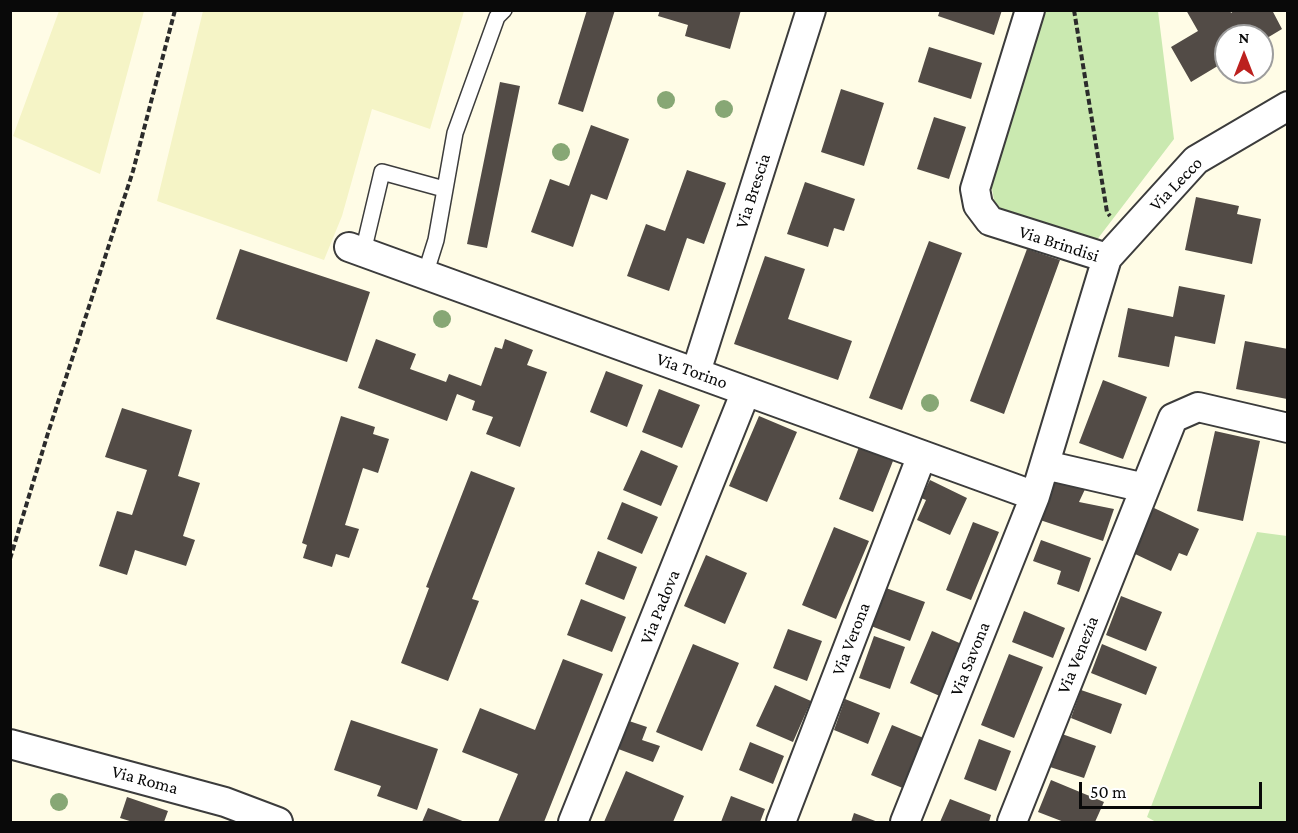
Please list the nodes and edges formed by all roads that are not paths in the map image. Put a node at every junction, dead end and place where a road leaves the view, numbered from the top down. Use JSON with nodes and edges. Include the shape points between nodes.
{"nodes":[{"id":1,"x":504,"y":10,"type":"edge"},
{"id":2,"x":811,"y":10,"type":"edge"},
{"id":3,"x":1030,"y":10,"type":"edge"},
{"id":4,"x":1287,"y":106,"type":"edge"},
{"id":5,"x":444,"y":189,"type":"junction"},
{"id":6,"x":1115,"y":248,"type":"junction"},
{"id":7,"x":356,"y":249,"type":"joint"},
{"id":8,"x":425,"y":276,"type":"junction"},
{"id":9,"x":696,"y":372,"type":"junction"},
{"id":10,"x":746,"y":391,"type":"junction"},
{"id":11,"x":1287,"y":428,"type":"edge"},
{"id":12,"x":922,"y":455,"type":"junction"},
{"id":13,"x":1045,"y":465,"type":"junction"},
{"id":14,"x":1145,"y":488,"type":"junction"},
{"id":15,"x":1035,"y":496,"type":"junction"},
{"id":16,"x":10,"y":744,"type":"edge"},
{"id":17,"x":278,"y":822,"type":"edge"},
{"id":18,"x":573,"y":822,"type":"edge"},
{"id":19,"x":781,"y":822,"type":"edge"},
{"id":20,"x":905,"y":822,"type":"edge"},
{"id":21,"x":1012,"y":822,"type":"edge"}],
"edges":[{"from":1,"to":5,"type":"lane","via":[[497,17],[455,133]]},
{"from":2,"to":9,"type":"street","name":"Via Brescia"},
{"from":3,"to":6,"type":"street","name":"Via Brindisi","via":[[975,189],[978,205],[990,221]]},
{"from":4,"to":6,"type":"street","name":"Via Lecco","via":[[1196,160]]},
{"from":5,"to":7,"type":"lane","via":[[382,172]]},
{"from":5,"to":8,"type":"lane","via":[[436,240]]},
{"from":6,"to":13,"type":"street","name":"Via Brindisi"},
{"from":7,"to":8,"type":"street","name":"Via Torino"},
{"from":8,"to":9,"type":"street","name":"Via Torino"},
{"from":9,"to":10,"type":"street","name":"Via Torino"},
{"from":10,"to":12,"type":"street","name":"Via Torino"},
{"from":10,"to":18,"type":"street","name":"Via Padova"},
{"from":11,"to":14,"type":"street","name":"Via Venezia","via":[[1198,407],[1173,418]]},
{"from":12,"to":15,"type":"street","name":"Via Torino"},
{"from":12,"to":19,"type":"street","name":"Via Verona"},
{"from":13,"to":14,"type":"street"},
{"from":13,"to":15,"type":"street","name":"Via Brindisi"},
{"from":14,"to":21,"type":"street","name":"Via Venezia"},
{"from":15,"to":20,"type":"street","name":"Via Savona"},
{"from":16,"to":17,"type":"street","name":"Via Roma","via":[[225,802]]}]}
